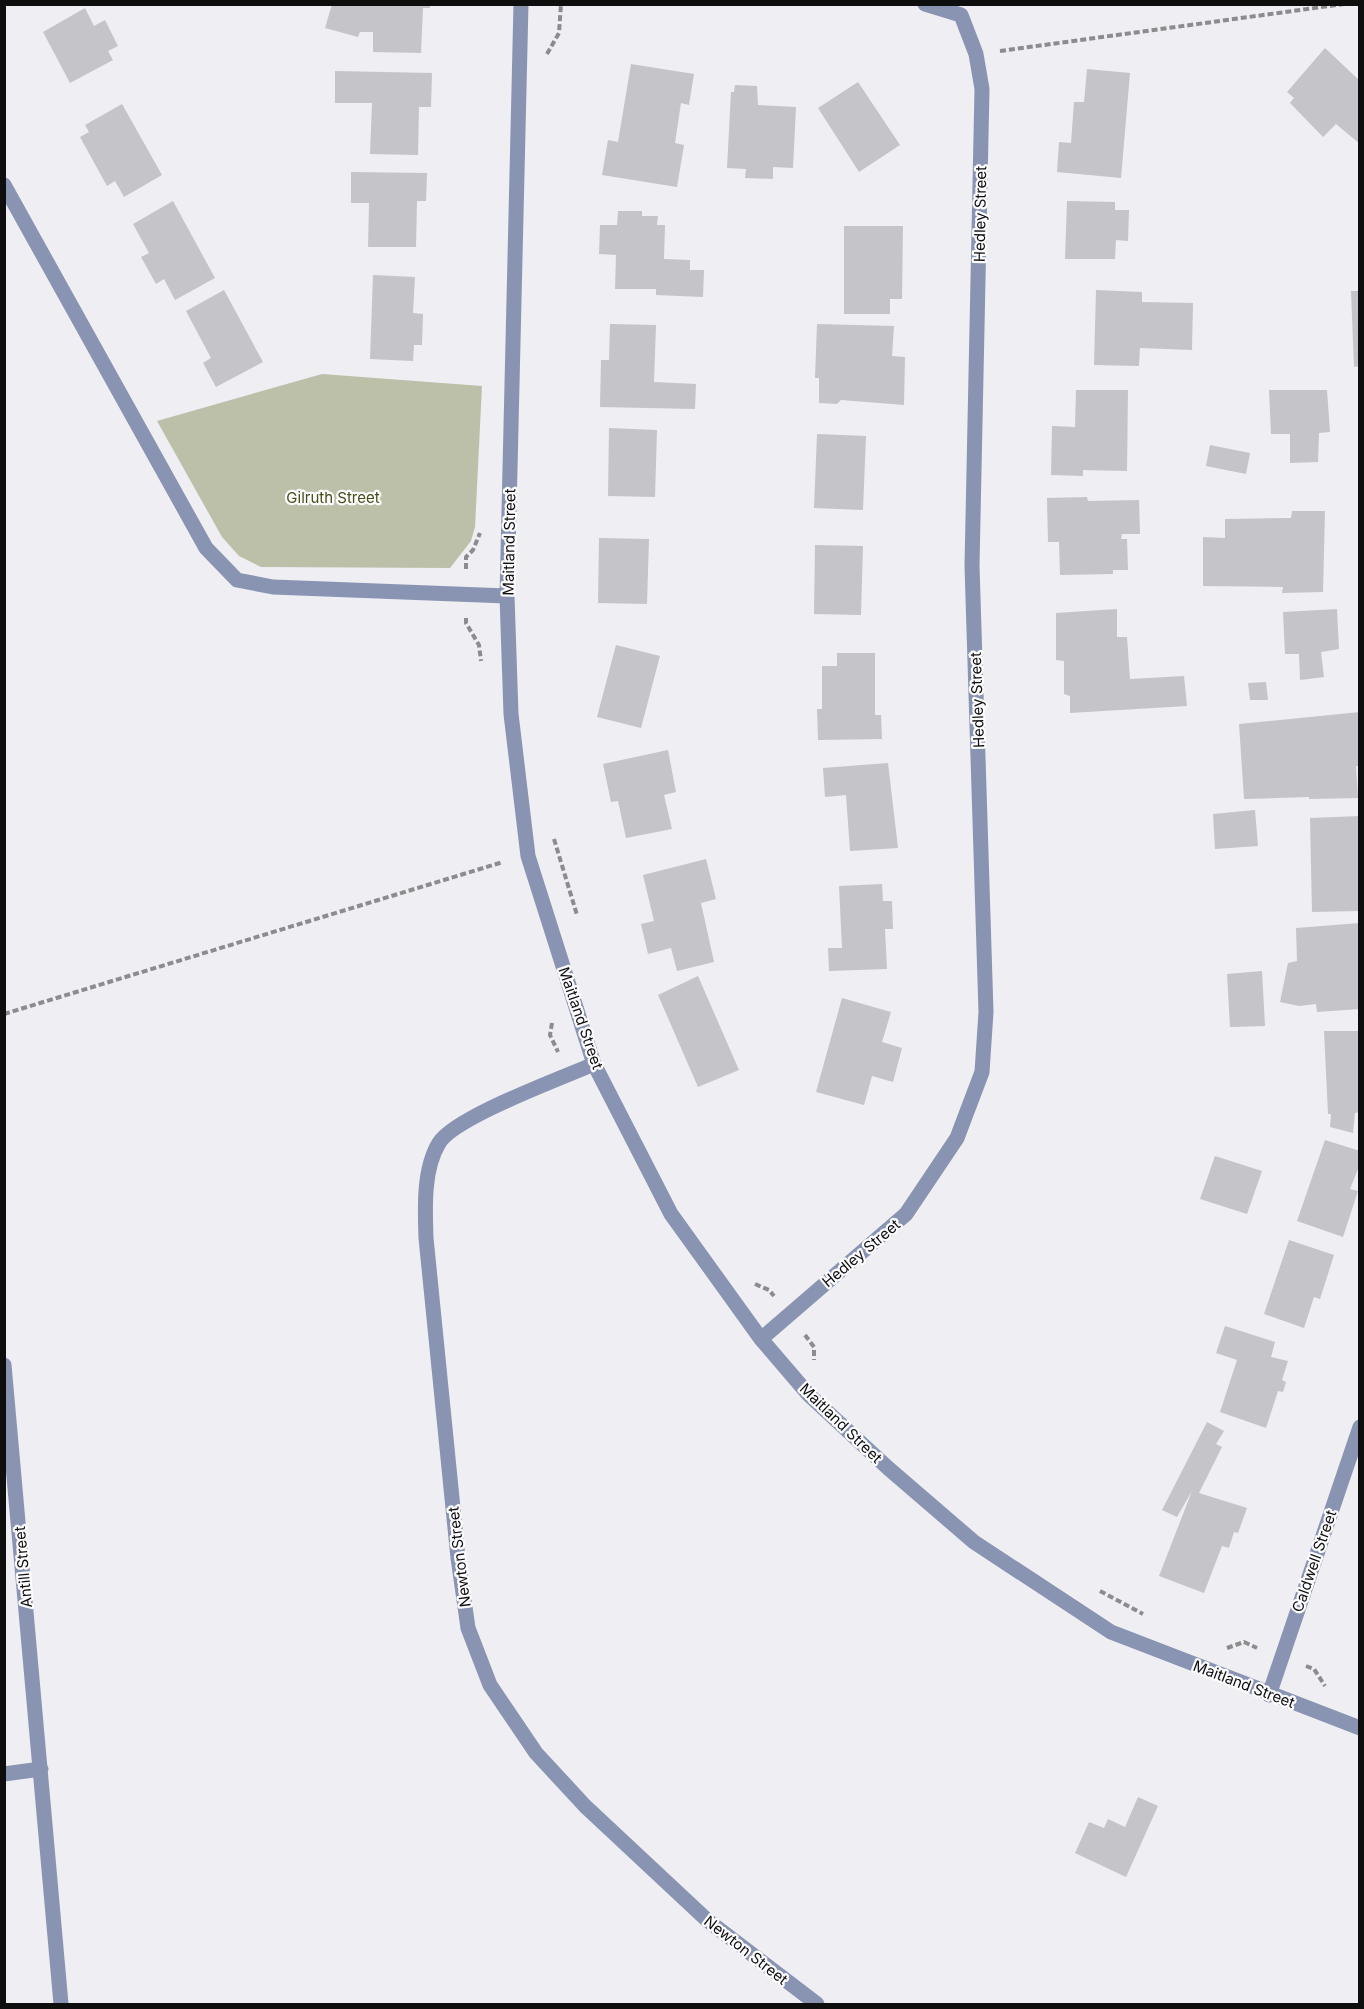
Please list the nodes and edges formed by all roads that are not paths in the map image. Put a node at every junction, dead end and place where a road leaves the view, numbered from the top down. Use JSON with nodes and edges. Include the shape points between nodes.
{"nodes":[{"id":1,"x":521,"y":4,"type":"edge"},
{"id":2,"x":925,"y":4,"type":"edge"},
{"id":3,"x":4,"y":185,"type":"edge"},
{"id":4,"x":507,"y":596,"type":"junction"},
{"id":5,"x":594,"y":1064,"type":"junction"},
{"id":6,"x":761,"y":1339,"type":"junction"},
{"id":7,"x":4,"y":1365,"type":"edge"},
{"id":8,"x":1359,"y":1427,"type":"edge"},
{"id":9,"x":1269,"y":1695,"type":"junction"},
{"id":10,"x":1359,"y":1728,"type":"edge"},
{"id":11,"x":41,"y":1769,"type":"junction"},
{"id":12,"x":4,"y":1774,"type":"edge"},
{"id":13,"x":61,"y":2004,"type":"edge"},
{"id":14,"x":817,"y":2004,"type":"edge"}],
"edges":[{"from":1,"to":4,"type":"street","name":"Maitland Street"},
{"from":2,"to":6,"type":"street","name":"Hedley Street","via":[[961,15],[976,54],[982,89],[972,566],[986,1012],[982,1072],[957,1138],[906,1214]]},
{"from":3,"to":4,"type":"street","via":[[206,548],[237,580],[273,587]]},
{"from":4,"to":5,"type":"street","name":"Maitland Street","via":[[511,714],[528,856]]},
{"from":5,"to":6,"type":"street","name":"Maitland Street","via":[[671,1214]]},
{"from":5,"to":14,"type":"street","name":"Newton Street","via":[[476,1115],[439,1143],[425,1186],[427,1250],[468,1628],[490,1685],[536,1753],[585,1806],[706,1920]]},
{"from":6,"to":9,"type":"street","name":"Maitland Street","via":[[809,1395],[974,1542],[1111,1632]]},
{"from":7,"to":11,"type":"street","name":"Antill Street"},
{"from":8,"to":9,"type":"street","name":"Caldwell Street"},
{"from":9,"to":10,"type":"street","name":"Maitland Street"},
{"from":11,"to":12,"type":"street"},
{"from":11,"to":13,"type":"street","name":"Antill Street"}]}
